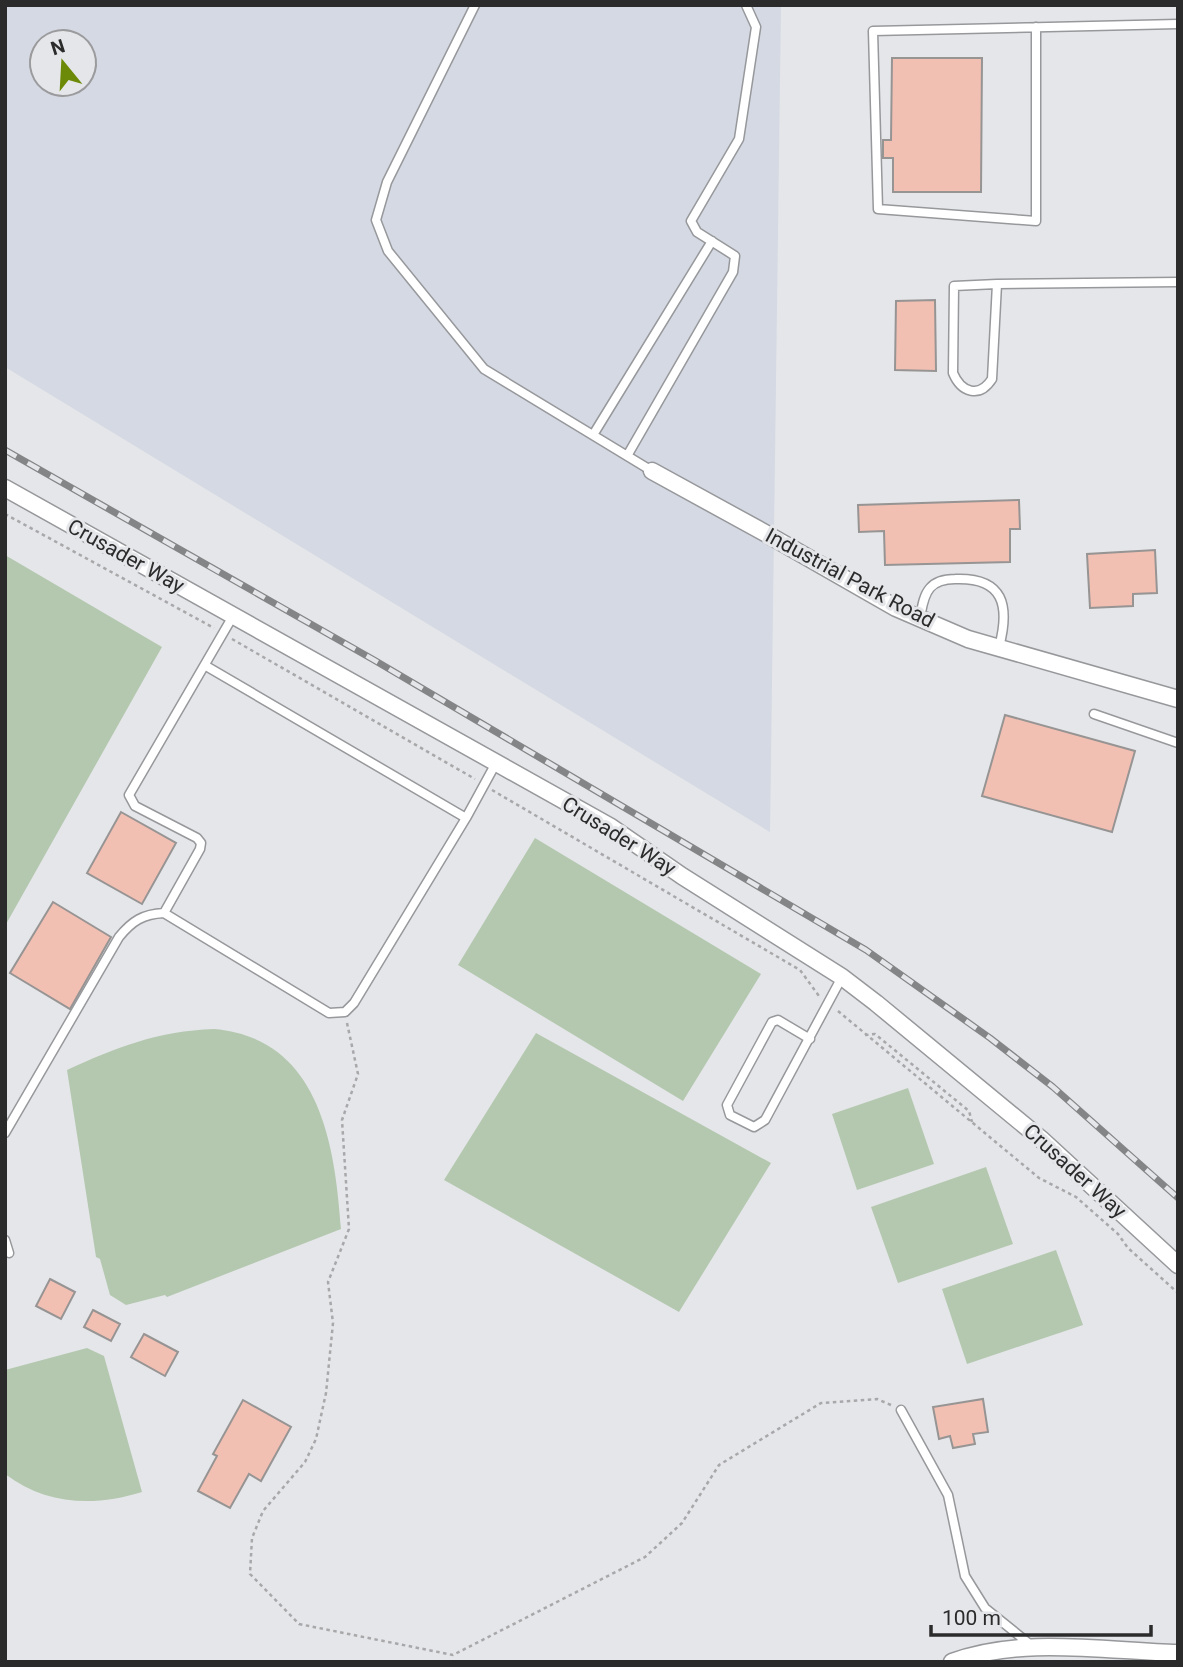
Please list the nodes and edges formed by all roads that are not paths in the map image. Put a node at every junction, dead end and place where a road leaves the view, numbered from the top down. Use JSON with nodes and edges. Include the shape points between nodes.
{"nodes":[{"id":1,"x":475,"y":5,"type":"edge"},
{"id":2,"x":746,"y":5,"type":"edge"},
{"id":3,"x":1178,"y":24,"type":"edge"},
{"id":4,"x":1036,"y":27,"type":"junction"},
{"id":5,"x":712,"y":241,"type":"junction"},
{"id":6,"x":1178,"y":282,"type":"edge"},
{"id":7,"x":997,"y":284,"type":"junction"},
{"id":8,"x":593,"y":435,"type":"junction"},
{"id":9,"x":627,"y":456,"type":"junction"},
{"id":10,"x":652,"y":471,"type":"joint"},
{"id":11,"x":5,"y":488,"type":"edge"},
{"id":12,"x":233,"y":617,"type":"junction"},
{"id":13,"x":920,"y":618,"type":"junction"},
{"id":14,"x":999,"y":648,"type":"junction"},
{"id":15,"x":206,"y":666,"type":"junction"},
{"id":16,"x":1178,"y":699,"type":"edge"},
{"id":17,"x":1094,"y":714,"type":"dead end"},
{"id":18,"x":1178,"y":743,"type":"edge"},
{"id":19,"x":496,"y":763,"type":"junction"},
{"id":20,"x":467,"y":818,"type":"junction"},
{"id":21,"x":164,"y":913,"type":"junction"},
{"id":22,"x":842,"y":977,"type":"junction"},
{"id":23,"x":810,"y":1039,"type":"junction"},
{"id":24,"x":5,"y":1133,"type":"edge"},
{"id":25,"x":5,"y":1240,"type":"edge"},
{"id":26,"x":9,"y":1253,"type":"dead end"},
{"id":27,"x":1178,"y":1265,"type":"edge"},
{"id":28,"x":901,"y":1410,"type":"road end"},
{"id":29,"x":1034,"y":1648,"type":"junction"},
{"id":30,"x":1178,"y":1653,"type":"edge"},
{"id":31,"x":952,"y":1662,"type":"edge"}],
"edges":[{"from":1,"to":8,"type":"lane","via":[[387,182],[376,220],[388,251],[484,369]]},
{"from":2,"to":5,"type":"lane","via":[[756,27],[739,139],[691,221],[697,232]]},
{"from":3,"to":4,"type":"lane"},
{"from":4,"to":4,"type":"lane","via":[[873,32],[878,209],[1036,220]]},
{"from":5,"to":8,"type":"lane"},
{"from":5,"to":9,"type":"lane","via":[[735,256],[733,272]]},
{"from":6,"to":7,"type":"lane"},
{"from":7,"to":7,"type":"lane","via":[[992,379],[976,392],[966,390],[953,373],[954,286]]},
{"from":8,"to":9,"type":"lane"},
{"from":9,"to":10,"type":"lane"},
{"from":10,"to":13,"type":"street","name":"Industrial Park Road"},
{"from":11,"to":12,"type":"street","name":"Crusader Way"},
{"from":12,"to":15,"type":"lane"},
{"from":12,"to":19,"type":"street","name":"Crusader Way"},
{"from":13,"to":14,"type":"street","name":"Industrial Park Road"},
{"from":13,"to":14,"type":"lane","via":[[923,601],[934,583],[980,581],[992,586],[1003,606],[1005,622]]},
{"from":14,"to":16,"type":"street","name":"Industrial Park Road"},
{"from":15,"to":20,"type":"lane"},
{"from":15,"to":21,"type":"lane","via":[[129,796],[135,806],[201,843]]},
{"from":17,"to":18,"type":"lane"},
{"from":19,"to":20,"type":"lane"},
{"from":19,"to":22,"type":"street","name":"Crusader Way","via":[[611,827]]},
{"from":20,"to":21,"type":"lane","via":[[345,1013],[330,1013]]},
{"from":21,"to":24,"type":"lane","via":[[137,918],[119,937]]},
{"from":22,"to":23,"type":"lane"},
{"from":22,"to":27,"type":"street","name":"Crusader Way","via":[[1041,1139]]},
{"from":23,"to":23,"type":"lane","via":[[761,1124],[754,1127],[730,1115],[727,1105],[772,1022],[778,1020]]},
{"from":25,"to":26,"type":"lane"},
{"from":28,"to":29,"type":"lane","via":[[948,1495],[965,1576],[985,1608]]},
{"from":29,"to":30,"type":"street"},
{"from":29,"to":31,"type":"street","via":[[976,1653]]}]}
